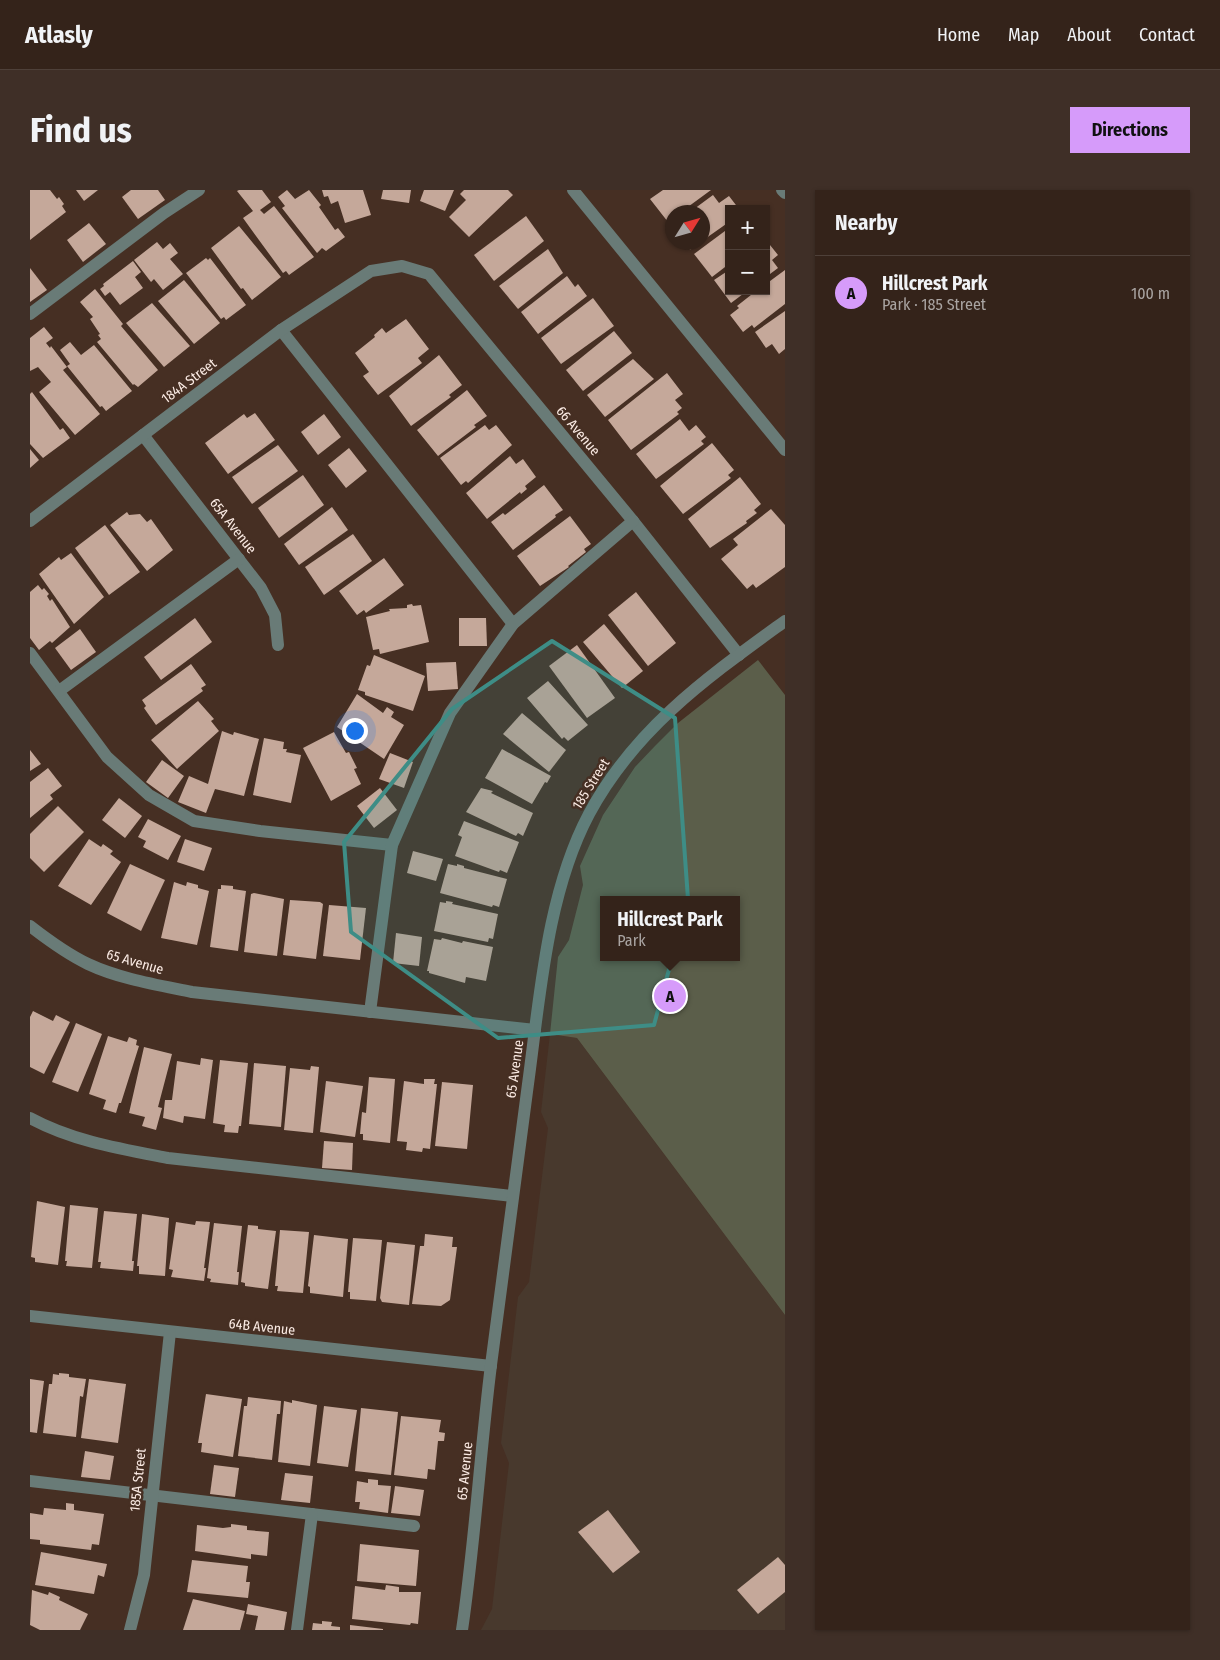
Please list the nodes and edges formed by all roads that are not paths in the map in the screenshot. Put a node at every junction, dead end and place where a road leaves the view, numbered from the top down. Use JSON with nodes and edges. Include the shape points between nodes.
{"nodes":[{"id":1,"x":199,"y":190,"type":"edge"},
{"id":2,"x":573,"y":190,"type":"edge"},
{"id":3,"x":782,"y":190,"type":"edge"},
{"id":4,"x":785,"y":193,"type":"edge"},
{"id":5,"x":371,"y":271,"type":"joint"},
{"id":6,"x":30,"y":314,"type":"edge"},
{"id":7,"x":281,"y":330,"type":"junction"},
{"id":8,"x":143,"y":435,"type":"junction"},
{"id":9,"x":785,"y":450,"type":"edge"},
{"id":10,"x":30,"y":521,"type":"edge"},
{"id":11,"x":633,"y":521,"type":"junction"},
{"id":12,"x":239,"y":558,"type":"junction"},
{"id":13,"x":785,"y":622,"type":"edge"},
{"id":14,"x":513,"y":624,"type":"junction"},
{"id":15,"x":278,"y":645,"type":"dead end"},
{"id":16,"x":30,"y":653,"type":"edge"},
{"id":17,"x":738,"y":655,"type":"junction"},
{"id":18,"x":59,"y":691,"type":"junction"},
{"id":19,"x":392,"y":845,"type":"junction"},
{"id":20,"x":30,"y":926,"type":"edge"},
{"id":21,"x":370,"y":1012,"type":"junction"},
{"id":22,"x":535,"y":1030,"type":"junction"},
{"id":23,"x":30,"y":1118,"type":"edge"},
{"id":24,"x":513,"y":1196,"type":"junction"},
{"id":25,"x":30,"y":1316,"type":"edge"},
{"id":26,"x":170,"y":1332,"type":"junction"},
{"id":27,"x":491,"y":1366,"type":"junction"},
{"id":28,"x":30,"y":1482,"type":"edge"},
{"id":29,"x":152,"y":1495,"type":"junction"},
{"id":30,"x":312,"y":1514,"type":"junction"},
{"id":31,"x":414,"y":1526,"type":"dead end"},
{"id":32,"x":130,"y":1630,"type":"edge"},
{"id":33,"x":297,"y":1630,"type":"edge"},
{"id":34,"x":462,"y":1630,"type":"edge"}],
"edges":[{"from":1,"to":6,"type":"street"},
{"from":2,"to":9,"type":"street"},
{"from":3,"to":4,"type":"street"},
{"from":5,"to":7,"type":"street","name":"184A Street"},
{"from":5,"to":11,"type":"street","name":"66 Avenue","via":[[402,266],[429,274]]},
{"from":7,"to":8,"type":"street","name":"184A Street"},
{"from":7,"to":14,"type":"street"},
{"from":8,"to":10,"type":"street","name":"184A Street"},
{"from":8,"to":12,"type":"street","name":"65A Avenue"},
{"from":11,"to":14,"type":"street"},
{"from":11,"to":17,"type":"street","name":"66 Avenue"},
{"from":12,"to":15,"type":"street","name":"65A Avenue","via":[[261,588],[274,615]]},
{"from":12,"to":18,"type":"street"},
{"from":13,"to":17,"type":"street","name":"185 Street"},
{"from":14,"to":19,"type":"street","via":[[450,713]]},
{"from":16,"to":18,"type":"street"},
{"from":17,"to":22,"type":"street","name":"185 Street","via":[[653,726],[615,771],[589,813],[572,849],[560,888]]},
{"from":18,"to":19,"type":"street","via":[[107,757],[149,795],[194,821],[260,832]]},
{"from":19,"to":21,"type":"street"},
{"from":20,"to":21,"type":"street","name":"65 Avenue","via":[[89,964],[141,981],[192,992]]},
{"from":21,"to":22,"type":"street","name":"65 Avenue"},
{"from":22,"to":24,"type":"street","name":"65 Avenue"},
{"from":23,"to":24,"type":"street","via":[[52,1130],[118,1149],[168,1158]]},
{"from":24,"to":27,"type":"street","name":"65 Avenue"},
{"from":25,"to":26,"type":"street","name":"64B Avenue"},
{"from":26,"to":27,"type":"street","name":"64B Avenue"},
{"from":26,"to":29,"type":"street","name":"185A Street"},
{"from":27,"to":34,"type":"street","name":"65 Avenue"},
{"from":28,"to":29,"type":"street"},
{"from":29,"to":30,"type":"street"},
{"from":29,"to":32,"type":"street","name":"185A Street","via":[[144,1575]]},
{"from":30,"to":31,"type":"street"},
{"from":30,"to":33,"type":"street"}]}
